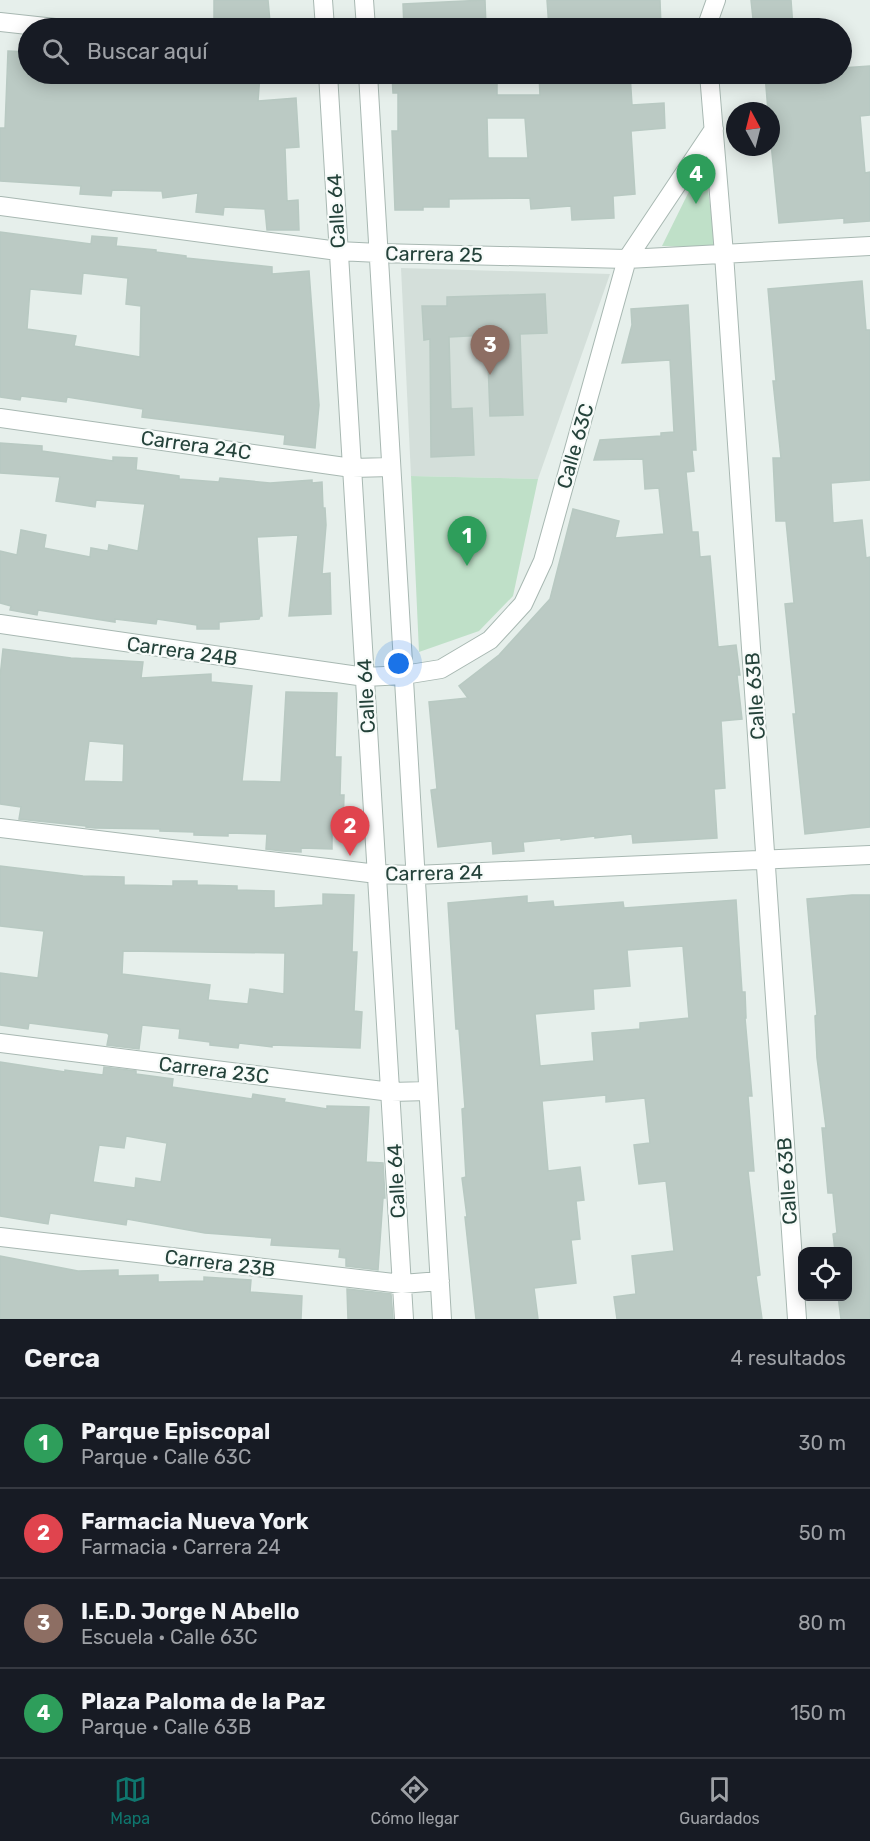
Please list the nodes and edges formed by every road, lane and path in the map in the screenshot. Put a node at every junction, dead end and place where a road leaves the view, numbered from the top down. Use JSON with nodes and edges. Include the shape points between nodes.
{"nodes":[{"id":1,"x":323,"y":0,"type":"edge"},
{"id":2,"x":364,"y":0,"type":"edge"},
{"id":3,"x":704,"y":0,"type":"edge"},
{"id":4,"x":716,"y":0,"type":"edge"},
{"id":5,"x":0,"y":18,"type":"edge"},
{"id":6,"x":324,"y":18,"type":"edge"},
{"id":7,"x":365,"y":18,"type":"edge"},
{"id":8,"x":705,"y":18,"type":"edge"},
{"id":9,"x":710,"y":18,"type":"edge"},
{"id":10,"x":0,"y":22,"type":"edge"},
{"id":11,"x":18,"y":24,"type":"edge"},
{"id":12,"x":329,"y":84,"type":"edge"},
{"id":13,"x":369,"y":84,"type":"edge"},
{"id":14,"x":710,"y":84,"type":"edge"},
{"id":15,"x":714,"y":129,"type":"junction"},
{"id":16,"x":0,"y":206,"type":"edge"},
{"id":17,"x":870,"y":246,"type":"edge"},
{"id":18,"x":338,"y":251,"type":"junction"},
{"id":19,"x":379,"y":253,"type":"junction"},
{"id":20,"x":724,"y":254,"type":"junction"},
{"id":21,"x":627,"y":259,"type":"junction"},
{"id":22,"x":0,"y":418,"type":"edge"},
{"id":23,"x":392,"y":467,"type":"junction"},
{"id":24,"x":352,"y":468,"type":"junction"},
{"id":25,"x":0,"y":624,"type":"edge"},
{"id":26,"x":404,"y":675,"type":"junction"},
{"id":27,"x":365,"y":677,"type":"junction"},
{"id":28,"x":0,"y":828,"type":"edge"},
{"id":29,"x":870,"y":855,"type":"edge"},
{"id":30,"x":766,"y":861,"type":"junction"},
{"id":31,"x":377,"y":874,"type":"junction"},
{"id":32,"x":416,"y":875,"type":"junction"},
{"id":33,"x":0,"y":1042,"type":"edge"},
{"id":34,"x":428,"y":1091,"type":"junction"},
{"id":35,"x":391,"y":1092,"type":"junction"},
{"id":36,"x":0,"y":1237,"type":"edge"},
{"id":37,"x":440,"y":1281,"type":"junction"},
{"id":38,"x":402,"y":1284,"type":"junction"},
{"id":39,"x":404,"y":1319,"type":"edge"},
{"id":40,"x":442,"y":1319,"type":"edge"},
{"id":41,"x":797,"y":1319,"type":"edge"}],
"edges":[{"from":1,"to":6,"type":"street"},
{"from":2,"to":7,"type":"street"},
{"from":3,"to":8,"type":"street"},
{"from":4,"to":9,"type":"street"},
{"from":5,"to":10,"type":"street"},
{"from":10,"to":11,"type":"street"},
{"from":12,"to":18,"type":"street","name":"Calle 64"},
{"from":13,"to":19,"type":"street","name":"Calle 64"},
{"from":14,"to":15,"type":"street","name":"Calle 63B"},
{"from":15,"to":20,"type":"street","name":"Calle 63B"},
{"from":15,"to":21,"type":"street","name":"Calle 63C"},
{"from":16,"to":18,"type":"street","name":"Carrera 25"},
{"from":17,"to":20,"type":"street","name":"Carrera 25"},
{"from":18,"to":19,"type":"street","name":"Carrera 25"},
{"from":18,"to":24,"type":"street","name":"Calle 64"},
{"from":19,"to":21,"type":"street","name":"Carrera 25"},
{"from":19,"to":23,"type":"street","name":"Calle 64"},
{"from":20,"to":21,"type":"street","name":"Carrera 25"},
{"from":20,"to":30,"type":"street","name":"Calle 63B"},
{"from":21,"to":26,"type":"street","name":"Calle 63C","via":[[543,561],[523,604],[490,640],[441,669]]},
{"from":22,"to":24,"type":"street","name":"Carrera 24C"},
{"from":23,"to":24,"type":"street","name":"Carrera 24C"},
{"from":23,"to":26,"type":"street","name":"Calle 64"},
{"from":24,"to":27,"type":"street","name":"Calle 64"},
{"from":25,"to":27,"type":"street","name":"Carrera 24B"},
{"from":26,"to":27,"type":"street","name":"Calle 63C"},
{"from":26,"to":32,"type":"street","name":"Calle 64"},
{"from":27,"to":31,"type":"street","name":"Calle 64"},
{"from":28,"to":31,"type":"street","name":"Carrera 24"},
{"from":29,"to":30,"type":"street","name":"Carrera 24"},
{"from":30,"to":32,"type":"street","name":"Carrera 24"},
{"from":30,"to":41,"type":"street","name":"Calle 63B"},
{"from":31,"to":32,"type":"street","name":"Carrera 24"},
{"from":31,"to":35,"type":"street","name":"Calle 64"},
{"from":32,"to":34,"type":"street","name":"Calle 64"},
{"from":33,"to":35,"type":"street","name":"Carrera 23C"},
{"from":34,"to":35,"type":"street","name":"Carrera 23C"},
{"from":34,"to":37,"type":"street","name":"Calle 64"},
{"from":35,"to":38,"type":"street","name":"Calle 64"},
{"from":36,"to":38,"type":"street","name":"Carrera 23B"},
{"from":37,"to":38,"type":"street","name":"Carrera 23B"},
{"from":37,"to":40,"type":"street","name":"Calle 64"},
{"from":38,"to":39,"type":"street","name":"Calle 64"}]}
